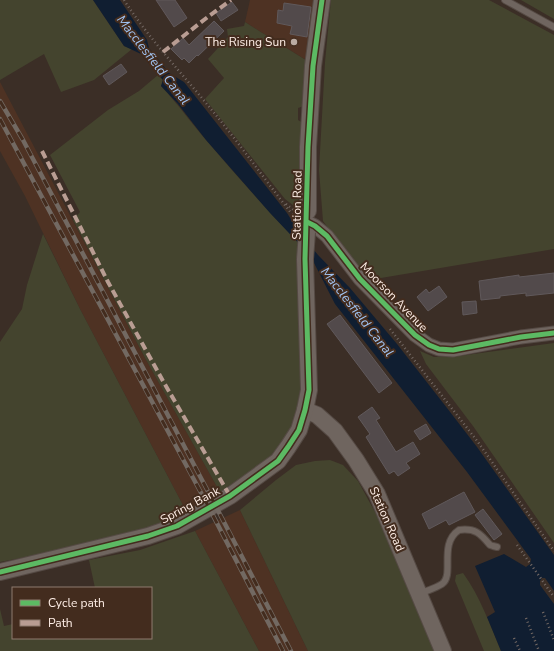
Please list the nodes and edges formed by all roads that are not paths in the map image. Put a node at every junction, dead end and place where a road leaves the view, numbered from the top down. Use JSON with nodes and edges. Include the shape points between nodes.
{"nodes":[{"id":1,"x":322,"y":0,"type":"edge"},
{"id":2,"x":505,"y":0,"type":"edge"},
{"id":3,"x":554,"y":27,"type":"edge"},
{"id":4,"x":304,"y":220,"type":"junction"},
{"id":5,"x":554,"y":333,"type":"edge"},
{"id":6,"x":305,"y":410,"type":"junction"},
{"id":7,"x":497,"y":546,"type":"dead end"},
{"id":8,"x":0,"y":572,"type":"edge"},
{"id":9,"x":419,"y":594,"type":"junction"},
{"id":10,"x":443,"y":651,"type":"edge"}],
"edges":[{"from":1,"to":4,"type":"street","name":"Station Road","via":[[313,66]]},
{"from":2,"to":3,"type":"lane"},
{"from":4,"to":5,"type":"street","name":"Moorson Avenue","via":[[327,236],[360,279],[415,335],[429,345],[453,350]]},
{"from":4,"to":6,"type":"street","name":"Station Road","bridge":true,"via":[[309,390]]},
{"from":6,"to":8,"type":"street","name":"Spring Bank","via":[[299,430],[278,461],[230,496],[177,526],[148,536]]},
{"from":6,"to":9,"type":"street","name":"Station Road","via":[[317,415],[335,431],[360,466],[377,494]]},
{"from":7,"to":9,"type":"lane","via":[[490,545],[476,531],[459,530],[452,536],[447,548],[446,580],[441,585]]},
{"from":9,"to":10,"type":"street","name":"Station Road"}]}
